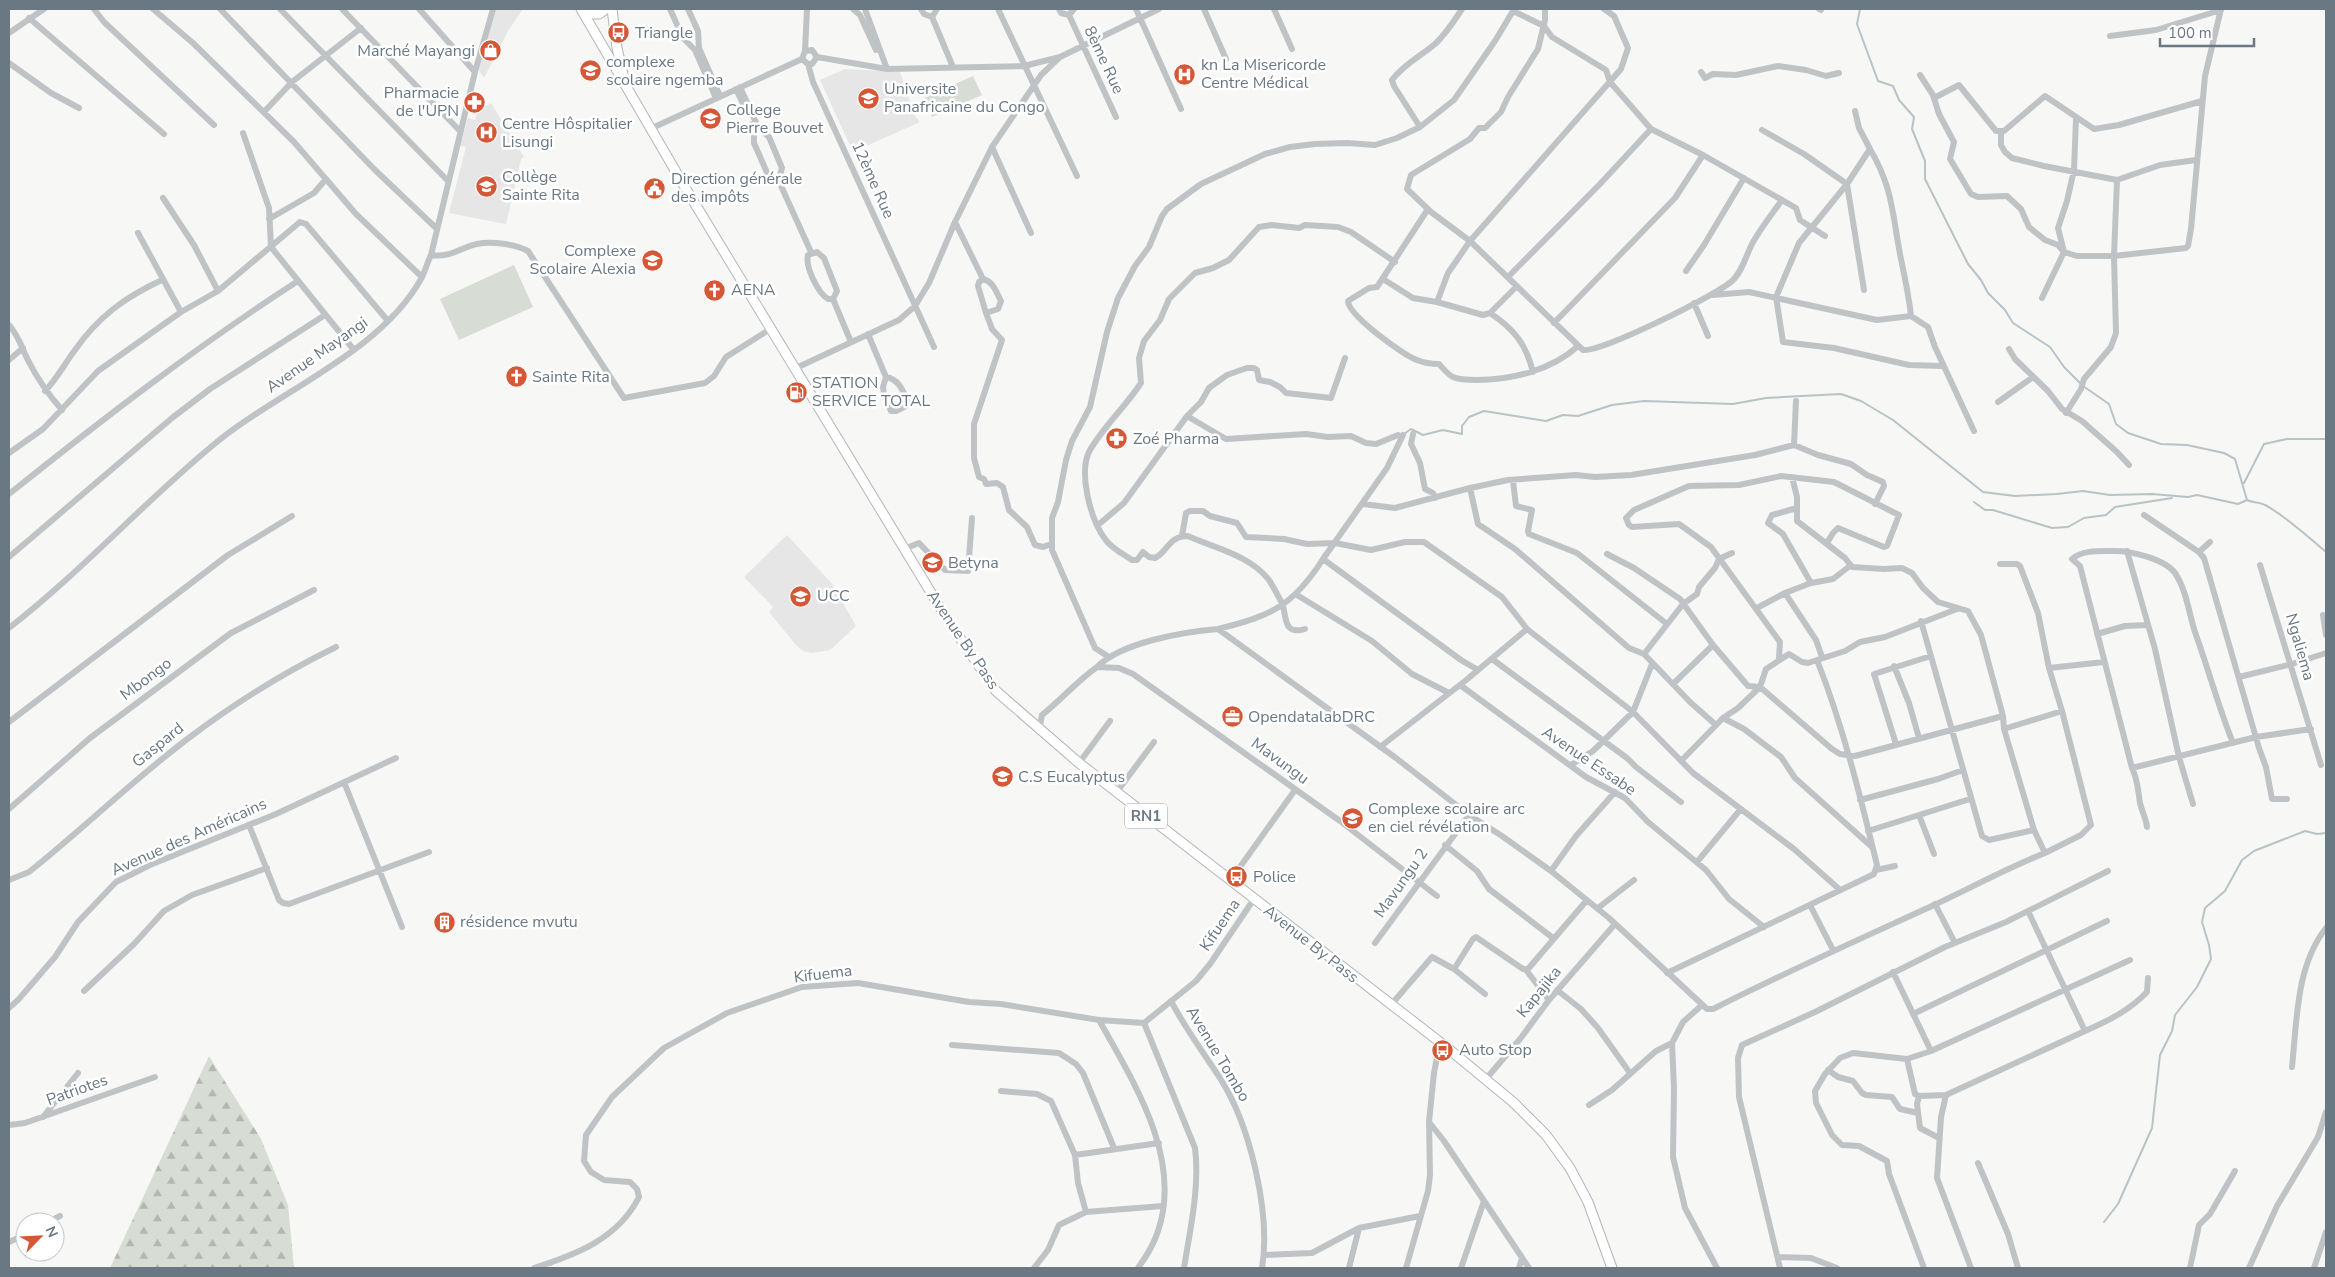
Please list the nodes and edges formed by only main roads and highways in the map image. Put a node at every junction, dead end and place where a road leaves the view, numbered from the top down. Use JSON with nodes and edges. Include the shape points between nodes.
{"nodes":[{"id":1,"x":606,"y":9,"type":"edge"},
{"id":2,"x":612,"y":9,"type":"edge"},
{"id":3,"x":582,"y":12,"type":"edge"},
{"id":4,"x":626,"y":88,"type":"junction"},
{"id":5,"x":1612,"y":1268,"type":"edge"}],
"edges":[{"from":1,"to":3,"type":"highway","via":[[596,15]]},
{"from":2,"to":4,"type":"highway"},
{"from":3,"to":4,"type":"highway","name":"Avenue By Pass","number":"RN1"},
{"from":4,"to":5,"type":"highway","name":"Avenue By Pass","number":"RN1","via":[[904,549],[979,670],[996,691],[1116,793],[1486,1079],[1546,1135],[1570,1168],[1588,1202]]}]}
